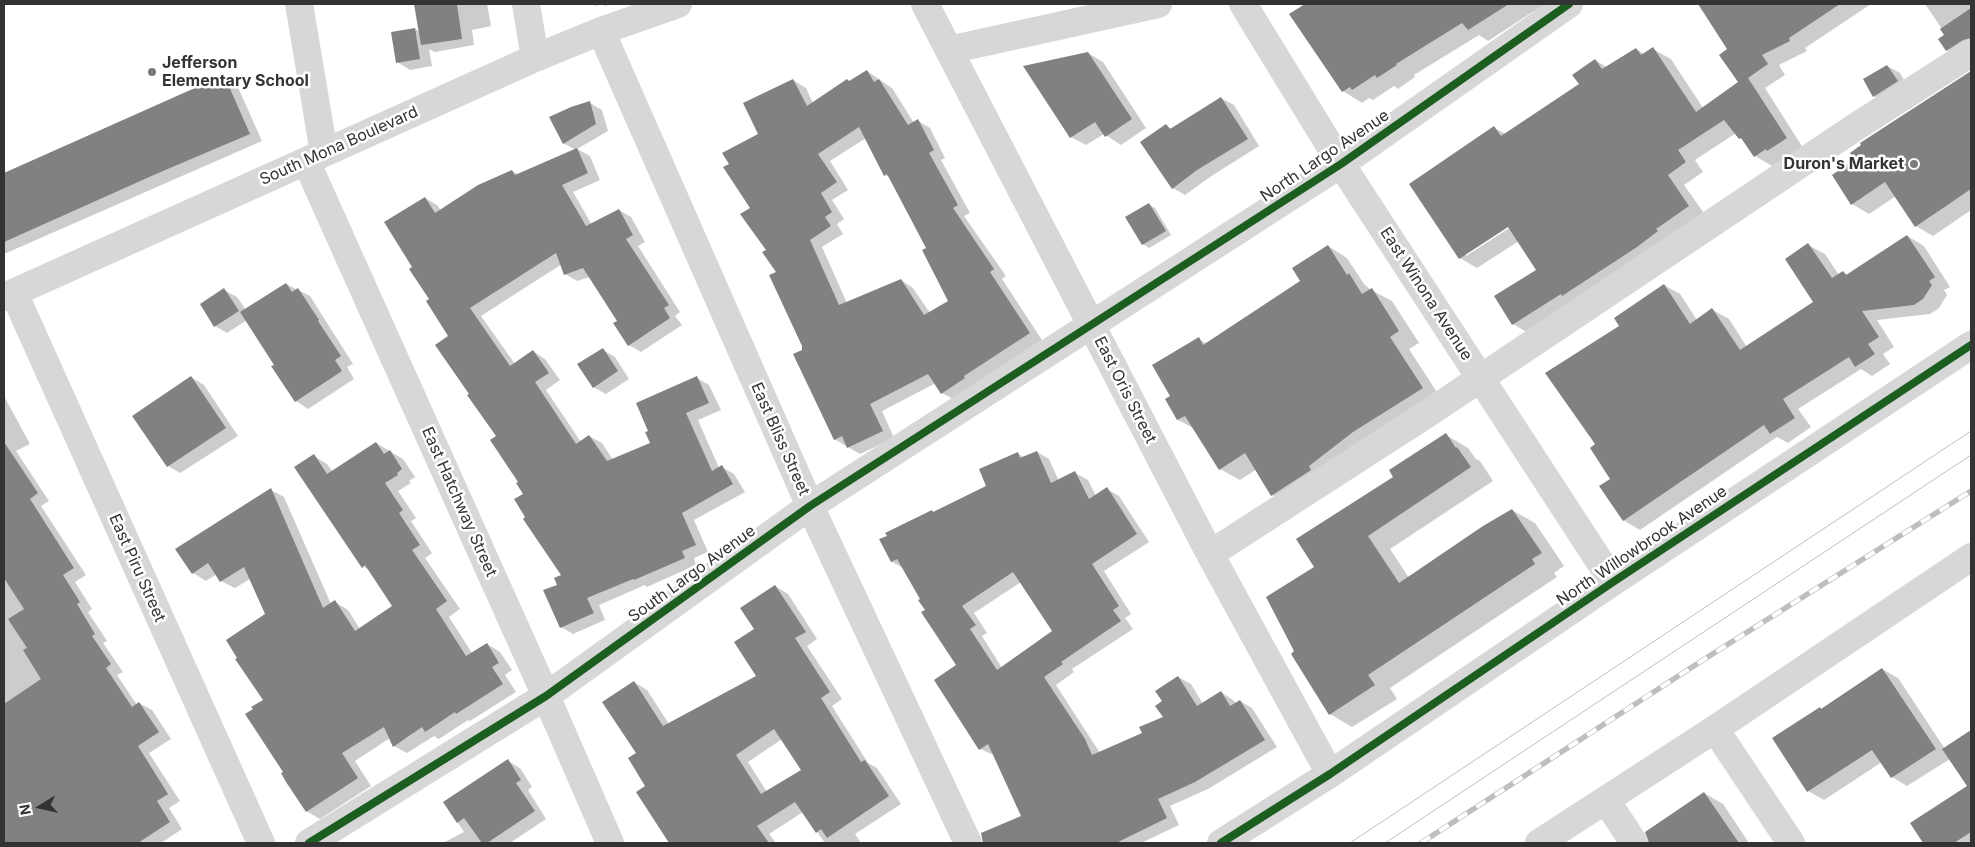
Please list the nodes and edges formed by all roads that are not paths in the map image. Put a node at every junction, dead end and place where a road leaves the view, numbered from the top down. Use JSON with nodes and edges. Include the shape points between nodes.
{"nodes":[{"id":1,"x":299,"y":4,"type":"edge"},
{"id":2,"x":526,"y":4,"type":"edge"},
{"id":3,"x":678,"y":4,"type":"edge"},
{"id":4,"x":925,"y":4,"type":"edge"},
{"id":5,"x":1158,"y":4,"type":"edge"},
{"id":6,"x":1243,"y":4,"type":"edge"},
{"id":7,"x":1569,"y":4,"type":"edge"},
{"id":8,"x":601,"y":31,"type":"junction"},
{"id":9,"x":950,"y":50,"type":"junction"},
{"id":10,"x":1971,"y":53,"type":"edge"},
{"id":11,"x":535,"y":58,"type":"junction"},
{"id":12,"x":315,"y":157,"type":"junction"},
{"id":13,"x":1341,"y":164,"type":"junction"},
{"id":14,"x":9,"y":295,"type":"edge"},
{"id":15,"x":1091,"y":325,"type":"junction"},
{"id":16,"x":1971,"y":345,"type":"edge"},
{"id":17,"x":1480,"y":378,"type":"junction"},
{"id":18,"x":810,"y":506,"type":"junction"},
{"id":19,"x":1210,"y":554,"type":"junction"},
{"id":20,"x":1971,"y":557,"type":"edge"},
{"id":21,"x":1613,"y":582,"type":"junction"},
{"id":22,"x":546,"y":696,"type":"junction"},
{"id":23,"x":1715,"y":729,"type":"junction"},
{"id":24,"x":1330,"y":774,"type":"junction"},
{"id":25,"x":1606,"y":800,"type":"junction"},
{"id":26,"x":261,"y":843,"type":"edge"},
{"id":27,"x":309,"y":843,"type":"edge"},
{"id":28,"x":610,"y":843,"type":"edge"},
{"id":29,"x":968,"y":843,"type":"edge"},
{"id":30,"x":1221,"y":843,"type":"edge"},
{"id":31,"x":1539,"y":843,"type":"edge"},
{"id":32,"x":1634,"y":843,"type":"edge"},
{"id":33,"x":1791,"y":843,"type":"edge"}],
"edges":[{"from":1,"to":12,"type":"street","name":"East Hatchway Street"},
{"from":2,"to":11,"type":"street"},
{"from":3,"to":8,"type":"street","name":"South Mona Boulevard"},
{"from":4,"to":9,"type":"street","name":"East Oris Street"},
{"from":5,"to":9,"type":"street"},
{"from":6,"to":13,"type":"street","name":"East Winona Avenue"},
{"from":7,"to":13,"type":"street","name":"North Largo Avenue"},
{"from":8,"to":11,"type":"street","name":"South Mona Boulevard"},
{"from":8,"to":18,"type":"street","name":"East Bliss Street"},
{"from":9,"to":15,"type":"street","name":"East Oris Street"},
{"from":10,"to":17,"type":"street"},
{"from":11,"to":12,"type":"street","name":"South Mona Boulevard"},
{"from":12,"to":14,"type":"street","name":"South Mona Boulevard"},
{"from":12,"to":22,"type":"street","name":"East Hatchway Street"},
{"from":13,"to":15,"type":"street","name":"North Largo Avenue"},
{"from":13,"to":17,"type":"street","name":"East Winona Avenue"},
{"from":14,"to":26,"type":"street","name":"East Piru Street"},
{"from":15,"to":18,"type":"street","name":"South Largo Avenue"},
{"from":15,"to":19,"type":"street","name":"East Oris Street"},
{"from":16,"to":21,"type":"street","name":"North Willowbrook Avenue"},
{"from":17,"to":19,"type":"street"},
{"from":17,"to":21,"type":"street","name":"East Winona Avenue"},
{"from":18,"to":22,"type":"street","name":"South Largo Avenue"},
{"from":18,"to":29,"type":"street","name":"East Bliss Street"},
{"from":19,"to":24,"type":"street","name":"East Oris Street"},
{"from":20,"to":23,"type":"street"},
{"from":21,"to":24,"type":"street","name":"North Willowbrook Avenue"},
{"from":22,"to":27,"type":"street","name":"South Largo Avenue"},
{"from":22,"to":28,"type":"street","name":"East Hatchway Street"},
{"from":23,"to":25,"type":"street"},
{"from":23,"to":33,"type":"street"},
{"from":24,"to":30,"type":"street","name":"North Willowbrook Avenue"},
{"from":25,"to":31,"type":"street"},
{"from":25,"to":32,"type":"street"}]}
